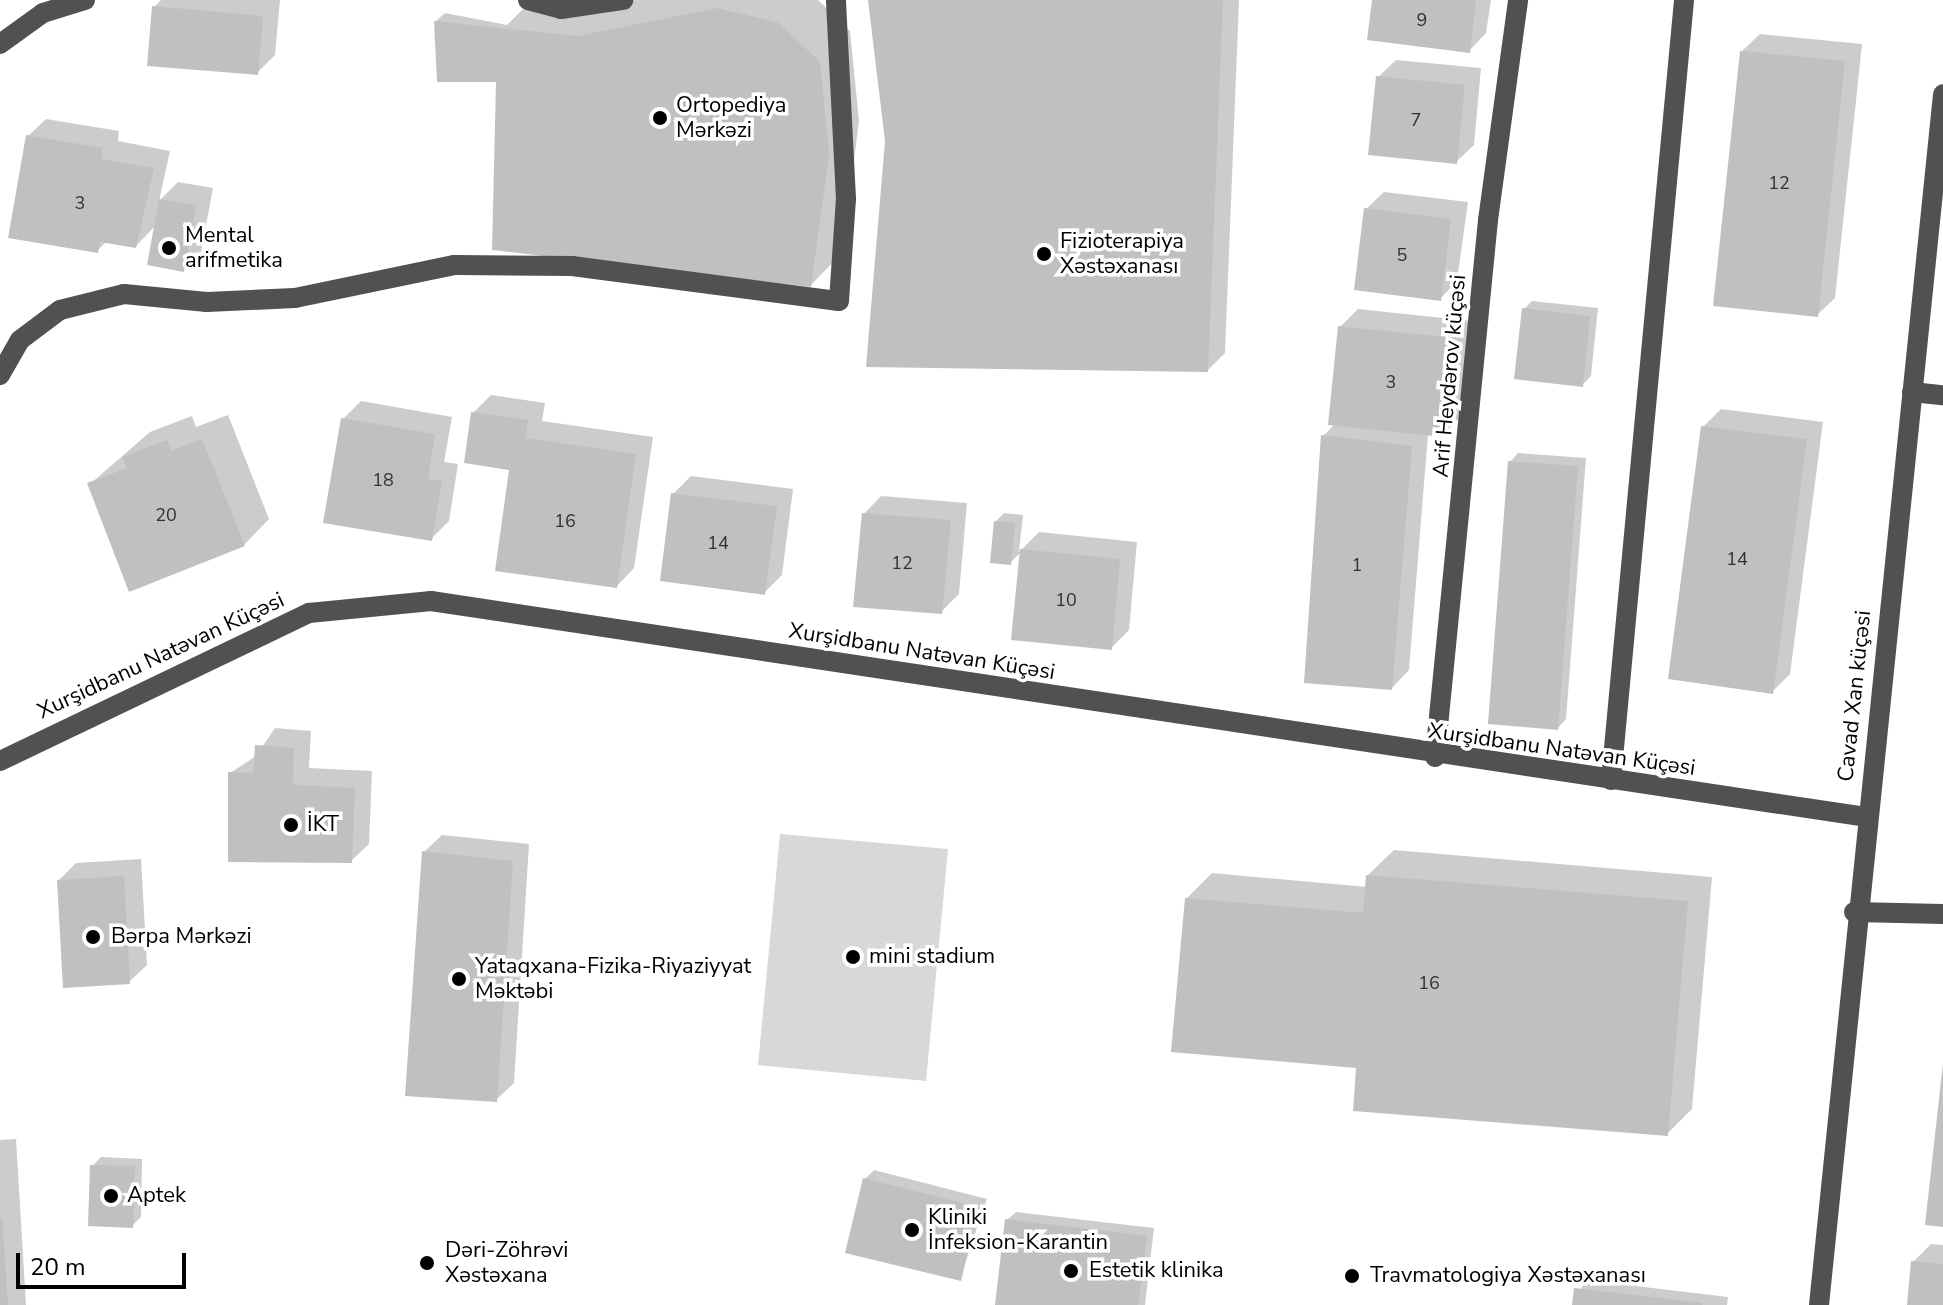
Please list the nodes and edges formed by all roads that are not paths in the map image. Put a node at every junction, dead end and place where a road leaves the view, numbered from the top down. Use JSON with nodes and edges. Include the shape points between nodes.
{"nodes":[{"id":1,"x":85,"y":0,"type":"edge"},
{"id":2,"x":528,"y":0,"type":"edge"},
{"id":3,"x":623,"y":0,"type":"edge"},
{"id":4,"x":836,"y":0,"type":"edge"},
{"id":5,"x":1518,"y":0,"type":"edge"},
{"id":6,"x":1684,"y":0,"type":"edge"},
{"id":7,"x":0,"y":44,"type":"edge"},
{"id":8,"x":1943,"y":94,"type":"edge"},
{"id":9,"x":0,"y":375,"type":"edge"},
{"id":10,"x":1912,"y":392,"type":"junction"},
{"id":11,"x":1943,"y":395,"type":"edge"},
{"id":12,"x":1435,"y":757,"type":"junction"},
{"id":13,"x":0,"y":761,"type":"edge"},
{"id":14,"x":1611,"y":780,"type":"junction"},
{"id":15,"x":1866,"y":817,"type":"junction"},
{"id":16,"x":1854,"y":912,"type":"junction"},
{"id":17,"x":1943,"y":914,"type":"edge"},
{"id":18,"x":1819,"y":1305,"type":"edge"}],
"edges":[{"from":1,"to":7,"type":"street","via":[[43,13]]},
{"from":2,"to":3,"type":"street","via":[[561,9]]},
{"from":4,"to":9,"type":"street","via":[[846,199],[839,301],[572,266],[454,265],[295,298],[207,302],[124,294],[60,310],[20,340]]},
{"from":5,"to":12,"type":"street","name":"Arif Heydərov küçəsi","via":[[1488,220]]},
{"from":6,"to":14,"type":"street"},
{"from":8,"to":10,"type":"street","name":"Cavad Xan küçəsi"},
{"from":10,"to":11,"type":"street"},
{"from":10,"to":15,"type":"street","name":"Cavad Xan küçəsi"},
{"from":12,"to":13,"type":"street","name":"Xurşidbanu Natəvan Küçəsi","via":[[431,601],[309,613]]},
{"from":12,"to":14,"type":"street","name":"Xurşidbanu Natəvan Küçəsi"},
{"from":14,"to":15,"type":"street","name":"Xurşidbanu Natəvan Küçəsi"},
{"from":15,"to":16,"type":"street","name":"Cavad Xan küçəsi"},
{"from":16,"to":17,"type":"street"},
{"from":16,"to":18,"type":"street","name":"Cavad Xan küçəsi"}]}
